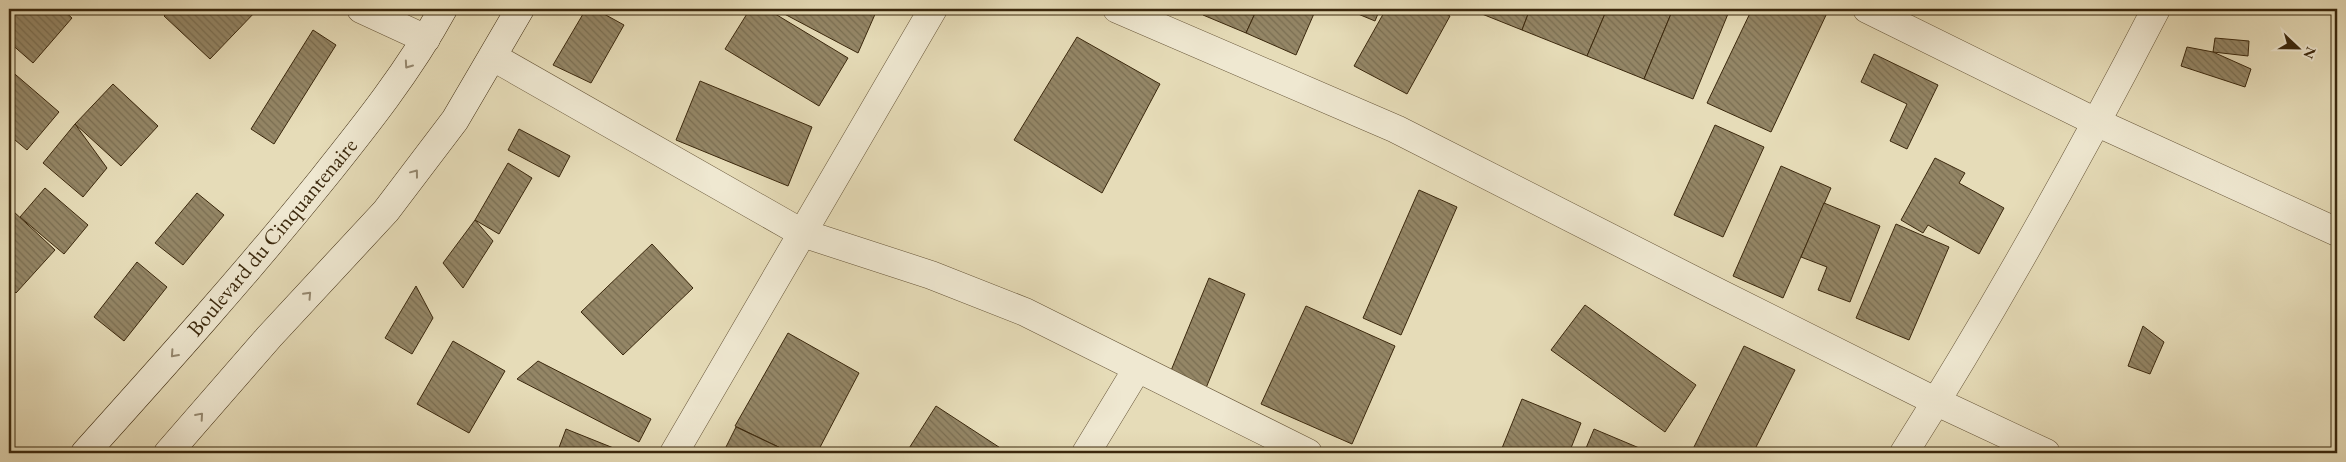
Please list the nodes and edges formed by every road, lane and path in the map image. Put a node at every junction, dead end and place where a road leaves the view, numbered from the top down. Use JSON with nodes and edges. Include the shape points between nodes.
{"nodes":[{"id":1,"x":361,"y":9,"type":"edge"},
{"id":2,"x":443,"y":9,"type":"edge"},
{"id":3,"x":520,"y":9,"type":"edge"},
{"id":4,"x":933,"y":9,"type":"edge"},
{"id":5,"x":1116,"y":9,"type":"edge"},
{"id":6,"x":1867,"y":9,"type":"edge"},
{"id":7,"x":2156,"y":9,"type":"edge"},
{"id":8,"x":426,"y":39,"type":"junction"},
{"id":9,"x":493,"y":57,"type":"junction"},
{"id":10,"x":2098,"y":123,"type":"junction"},
{"id":11,"x":2337,"y":232,"type":"edge"},
{"id":12,"x":802,"y":233,"type":"junction"},
{"id":13,"x":1137,"y":369,"type":"junction"},
{"id":14,"x":1937,"y":402,"type":"junction"},
{"id":15,"x":85,"y":453,"type":"edge"},
{"id":16,"x":168,"y":453,"type":"edge"},
{"id":17,"x":674,"y":453,"type":"edge"},
{"id":18,"x":1086,"y":453,"type":"edge"},
{"id":19,"x":1308,"y":453,"type":"edge"},
{"id":20,"x":1904,"y":453,"type":"edge"},
{"id":21,"x":2046,"y":453,"type":"edge"}],
"edges":[{"from":1,"to":8,"type":"street"},
{"from":2,"to":8,"type":"street","name":"Boulevard du Cinquantenaire"},
{"from":3,"to":9,"type":"street"},
{"from":4,"to":12,"type":"street"},
{"from":5,"to":14,"type":"street","via":[[1396,129]]},
{"from":6,"to":10,"type":"street"},
{"from":7,"to":10,"type":"street"},
{"from":8,"to":15,"type":"street","name":"Boulevard du Cinquantenaire","one_way":true,"via":[[374,115],[256,262]]},
{"from":9,"to":12,"type":"street"},
{"from":16,"to":9,"type":"street","one_way":true,"via":[[269,337],[386,211],[455,120]]},
{"from":10,"to":11,"type":"street"},
{"from":10,"to":14,"type":"street"},
{"from":12,"to":13,"type":"street","via":[[931,275],[1026,312]]},
{"from":12,"to":17,"type":"street"},
{"from":13,"to":18,"type":"street"},
{"from":13,"to":19,"type":"street"},
{"from":14,"to":20,"type":"street"},
{"from":14,"to":21,"type":"street"}]}
